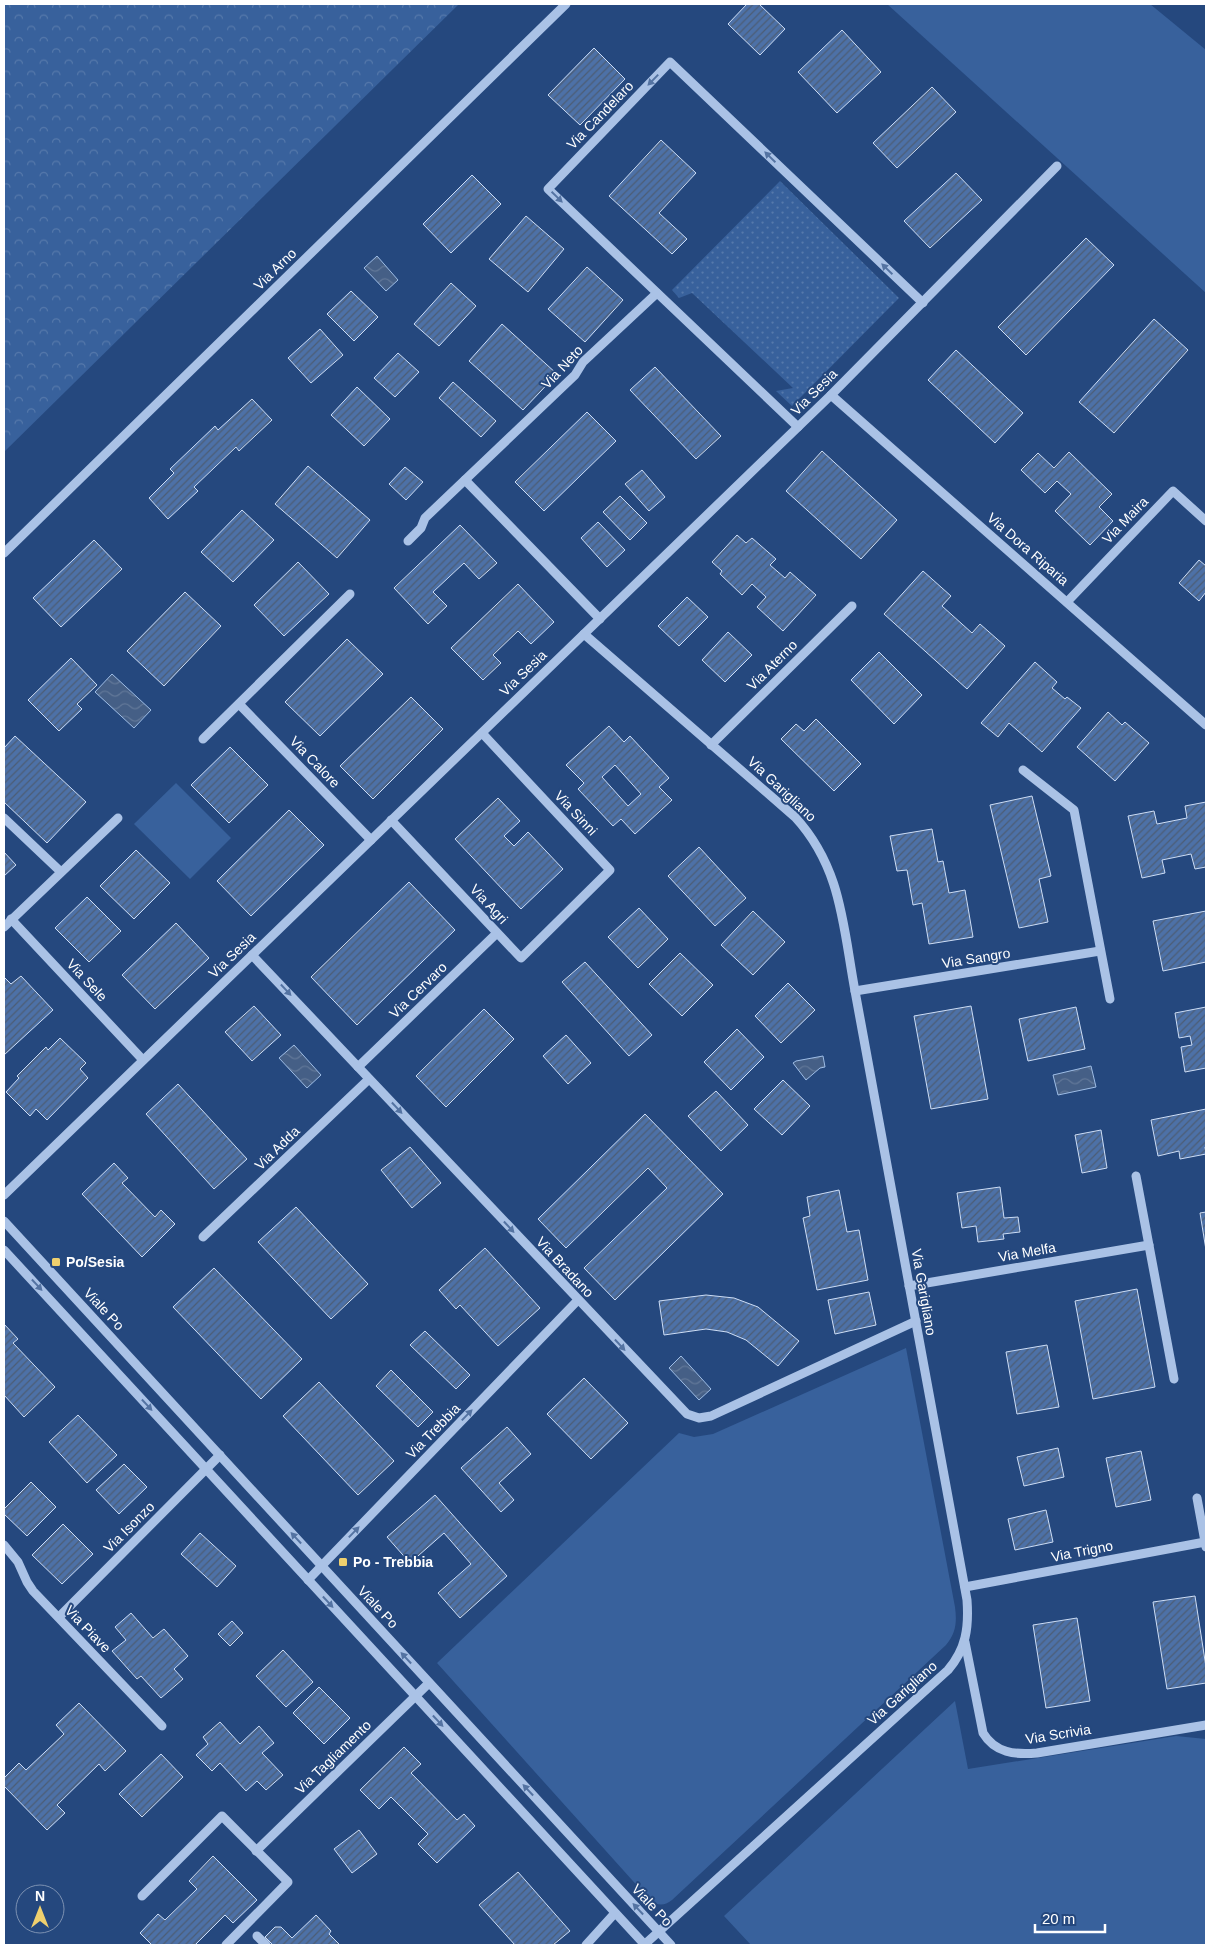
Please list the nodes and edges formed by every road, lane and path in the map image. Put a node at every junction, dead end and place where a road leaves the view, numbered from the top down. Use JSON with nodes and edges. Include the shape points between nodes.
{"nodes":[{"id":1,"x":566,"y":4,"type":"edge"},
{"id":2,"x":1057,"y":166,"type":"dead end"},
{"id":3,"x":658,"y":293,"type":"junction"},
{"id":4,"x":923,"y":303,"type":"junction"},
{"id":5,"x":831,"y":395,"type":"junction"},
{"id":6,"x":798,"y":427,"type":"junction"},
{"id":7,"x":465,"y":480,"type":"junction"},
{"id":8,"x":1206,"y":521,"type":"edge"},
{"id":9,"x":408,"y":541,"type":"dead end"},
{"id":10,"x":4,"y":553,"type":"edge"},
{"id":11,"x":350,"y":594,"type":"dead end"},
{"id":12,"x":1066,"y":602,"type":"junction"},
{"id":13,"x":852,"y":606,"type":"dead end"},
{"id":14,"x":600,"y":619,"type":"junction"},
{"id":15,"x":584,"y":634,"type":"junction"},
{"id":16,"x":239,"y":704,"type":"junction"},
{"id":17,"x":1206,"y":725,"type":"edge"},
{"id":18,"x":482,"y":733,"type":"junction"},
{"id":19,"x":203,"y":739,"type":"dead end"},
{"id":20,"x":711,"y":745,"type":"junction"},
{"id":21,"x":1023,"y":770,"type":"dead end"},
{"id":22,"x":4,"y":818,"type":"edge"},
{"id":23,"x":118,"y":818,"type":"dead end"},
{"id":24,"x":391,"y":820,"type":"junction"},
{"id":25,"x":371,"y":840,"type":"junction"},
{"id":26,"x":61,"y":872,"type":"junction"},
{"id":27,"x":569,"y":912,"type":"joint"},
{"id":28,"x":11,"y":919,"type":"junction"},
{"id":29,"x":4,"y":927,"type":"edge"},
{"id":30,"x":497,"y":933,"type":"junction"},
{"id":31,"x":1100,"y":951,"type":"junction"},
{"id":32,"x":252,"y":955,"type":"junction"},
{"id":33,"x":855,"y":991,"type":"junction"},
{"id":34,"x":1110,"y":999,"type":"dead end"},
{"id":35,"x":143,"y":1060,"type":"junction"},
{"id":36,"x":358,"y":1067,"type":"junction"},
{"id":37,"x":369,"y":1079,"type":"junction"},
{"id":38,"x":1136,"y":1176,"type":"dead end"},
{"id":39,"x":4,"y":1195,"type":"edge"},
{"id":40,"x":4,"y":1221,"type":"edge"},
{"id":41,"x":203,"y":1237,"type":"dead end"},
{"id":42,"x":1149,"y":1245,"type":"junction"},
{"id":43,"x":4,"y":1251,"type":"edge"},
{"id":44,"x":909,"y":1286,"type":"junction"},
{"id":45,"x":578,"y":1300,"type":"junction"},
{"id":46,"x":916,"y":1321,"type":"junction"},
{"id":47,"x":1174,"y":1379,"type":"dead end"},
{"id":48,"x":220,"y":1456,"type":"junction"},
{"id":49,"x":206,"y":1469,"type":"junction"},
{"id":50,"x":1197,"y":1498,"type":"dead end"},
{"id":51,"x":4,"y":1545,"type":"edge"},
{"id":52,"x":1206,"y":1545,"type":"edge"},
{"id":53,"x":322,"y":1566,"type":"junction"},
{"id":54,"x":308,"y":1580,"type":"junction"},
{"id":55,"x":965,"y":1588,"type":"junction"},
{"id":56,"x":59,"y":1617,"type":"junction"},
{"id":57,"x":965,"y":1642,"type":"junction"},
{"id":58,"x":429,"y":1683,"type":"junction"},
{"id":59,"x":415,"y":1696,"type":"junction"},
{"id":60,"x":1206,"y":1725,"type":"edge"},
{"id":61,"x":162,"y":1726,"type":"dead end"},
{"id":62,"x":256,"y":1851,"type":"junction"},
{"id":63,"x":142,"y":1896,"type":"dead end"},
{"id":64,"x":616,"y":1913,"type":"junction"},
{"id":65,"x":659,"y":1932,"type":"junction"},
{"id":66,"x":257,"y":1936,"type":"dead end"},
{"id":67,"x":226,"y":1945,"type":"edge"},
{"id":68,"x":266,"y":1945,"type":"edge"},
{"id":69,"x":586,"y":1945,"type":"edge"},
{"id":70,"x":645,"y":1945,"type":"edge"},
{"id":71,"x":671,"y":1945,"type":"edge"}],
"edges":[{"from":1,"to":10,"type":"street","name":"Via Arno"},
{"from":2,"to":4,"type":"street","name":"Via Sesia"},
{"from":4,"to":3,"type":"street","name":"Via Candelaro","one_way":true,"via":[[670,62],[548,189]]},
{"from":3,"to":6,"type":"street","name":"Via Candelaro"},
{"from":3,"to":7,"type":"street","name":"Via Neto"},
{"from":4,"to":5,"type":"street","name":"Via Sesia"},
{"from":5,"to":6,"type":"street","name":"Via Sesia"},
{"from":5,"to":12,"type":"street","name":"Via Dora Riparia"},
{"from":6,"to":14,"type":"street","name":"Via Sesia"},
{"from":7,"to":9,"type":"street","name":"Via Neto","via":[[425,518],[421,528]]},
{"from":7,"to":14,"type":"street"},
{"from":8,"to":12,"type":"street","name":"Via Maira","via":[[1172,491]]},
{"from":11,"to":16,"type":"street"},
{"from":12,"to":17,"type":"street","name":"Via Dora Riparia"},
{"from":13,"to":20,"type":"street","name":"Via Aterno"},
{"from":14,"to":15,"type":"street","name":"Via Sesia"},
{"from":15,"to":18,"type":"street","name":"Via Sesia"},
{"from":15,"to":20,"type":"street","name":"Via Garigliano"},
{"from":16,"to":19,"type":"street"},
{"from":16,"to":25,"type":"street","name":"Via Calore"},
{"from":18,"to":24,"type":"street","name":"Via Sesia"},
{"from":18,"to":27,"type":"street","name":"Via Sinni","via":[[610,870]]},
{"from":20,"to":33,"type":"street","name":"Via Garigliano","via":[[796,817],[820,848],[835,884]]},
{"from":21,"to":31,"type":"street","via":[[1074,810]]},
{"from":22,"to":26,"type":"street"},
{"from":23,"to":26,"type":"street"},
{"from":24,"to":25,"type":"street","name":"Via Sesia"},
{"from":24,"to":30,"type":"street","name":"Via Agri"},
{"from":25,"to":32,"type":"street","name":"Via Sesia"},
{"from":26,"to":28,"type":"street"},
{"from":27,"to":30,"type":"street","name":"Via Agri","via":[[521,958]]},
{"from":28,"to":29,"type":"street"},
{"from":28,"to":35,"type":"street","name":"Via Sele"},
{"from":30,"to":36,"type":"street","name":"Via Cervaro"},
{"from":31,"to":33,"type":"street","name":"Via Sangro"},
{"from":31,"to":34,"type":"street"},
{"from":32,"to":35,"type":"street","name":"Via Sesia"},
{"from":32,"to":36,"type":"street","name":"Via Bradano","one_way":true},
{"from":33,"to":44,"type":"street","name":"Via Garigliano"},
{"from":35,"to":39,"type":"street","name":"Via Sesia"},
{"from":36,"to":37,"type":"street","name":"Via Bradano"},
{"from":37,"to":41,"type":"street","name":"Via Adda"},
{"from":37,"to":45,"type":"street","name":"Via Bradano","one_way":true},
{"from":38,"to":42,"type":"street"},
{"from":40,"to":48,"type":"street","name":"Viale Po"},
{"from":42,"to":44,"type":"street","name":"Via Melfa"},
{"from":42,"to":47,"type":"street"},
{"from":43,"to":49,"type":"street","one_way":true},
{"from":44,"to":46,"type":"street","name":"Via Garigliano"},
{"from":45,"to":46,"type":"street","name":"Via Bradano","one_way":true,"via":[[683,1411],[700,1418],[711,1416]]},
{"from":53,"to":45,"type":"street","name":"Via Trebbia","one_way":true},
{"from":46,"to":55,"type":"street","name":"Via Garigliano"},
{"from":48,"to":49,"type":"street","name":"Via Isonzo"},
{"from":53,"to":48,"type":"street","name":"Viale Po","one_way":true},
{"from":49,"to":54,"type":"street"},
{"from":49,"to":56,"type":"street","name":"Via Isonzo"},
{"from":50,"to":52,"type":"street"},
{"from":51,"to":56,"type":"street","name":"Via Piave","via":[[18,1562],[32,1591]]},
{"from":52,"to":55,"type":"street","name":"Via Trigno"},
{"from":53,"to":54,"type":"street","name":"Via Trebbia"},
{"from":58,"to":53,"type":"street","name":"Viale Po","one_way":true},
{"from":54,"to":59,"type":"street","one_way":true},
{"from":55,"to":57,"type":"street","name":"Via Garigliano","via":[[968,1615]]},
{"from":56,"to":61,"type":"street","name":"Via Piave"},
{"from":57,"to":60,"type":"street","name":"Via Scrivia","via":[[982,1733],[991,1744],[1005,1752],[1038,1753]]},
{"from":57,"to":65,"type":"street","name":"Via Garigliano","via":[[948,1670]]},
{"from":58,"to":59,"type":"street","name":"Via Tagliamento"},
{"from":65,"to":58,"type":"street","name":"Viale Po","one_way":true},
{"from":59,"to":62,"type":"street","name":"Via Tagliamento"},
{"from":59,"to":64,"type":"street","one_way":true},
{"from":62,"to":63,"type":"street","via":[[222,1816]]},
{"from":62,"to":67,"type":"street","via":[[288,1882]]},
{"from":64,"to":69,"type":"street"},
{"from":64,"to":70,"type":"street"},
{"from":65,"to":70,"type":"street","name":"Via Garigliano"},
{"from":65,"to":71,"type":"street","name":"Viale Po"},
{"from":66,"to":68,"type":"street"}]}
